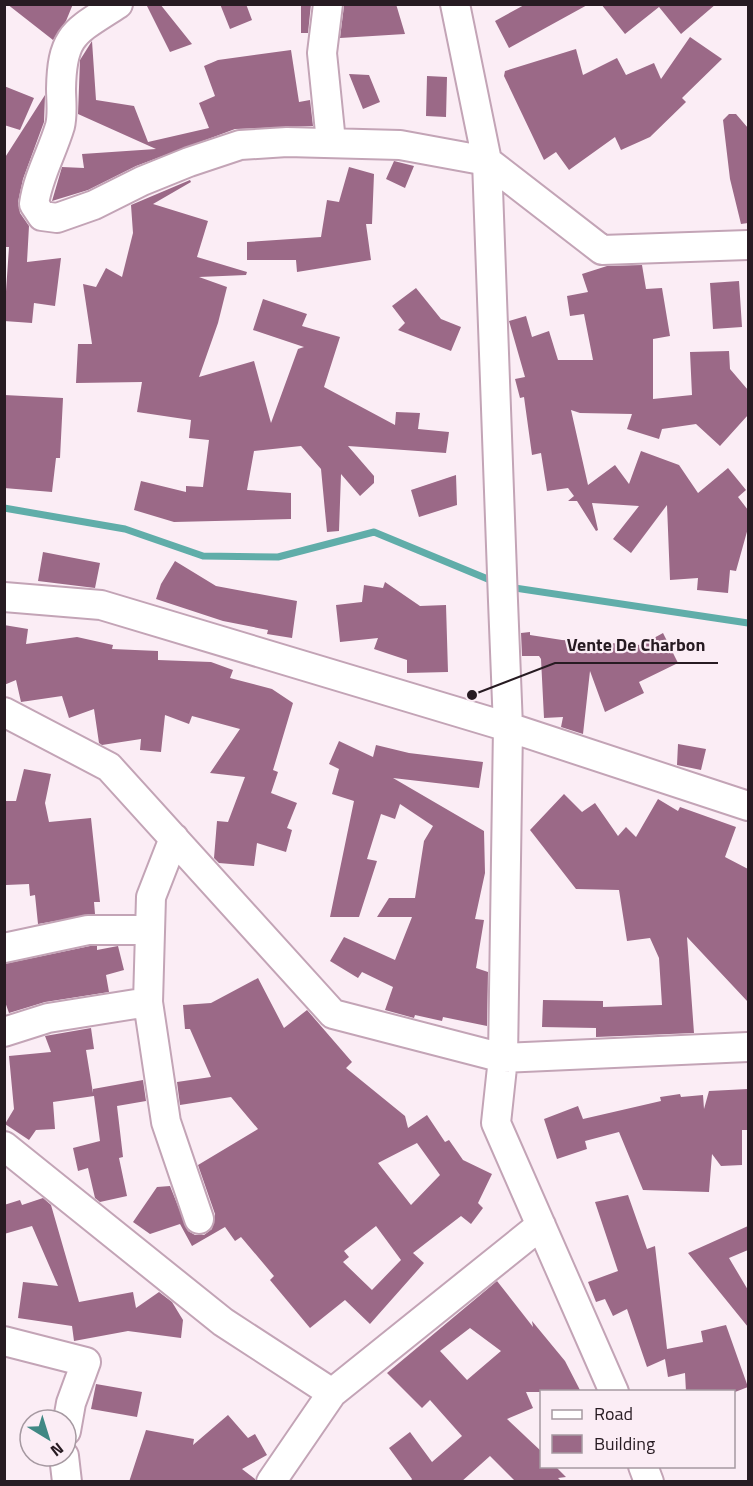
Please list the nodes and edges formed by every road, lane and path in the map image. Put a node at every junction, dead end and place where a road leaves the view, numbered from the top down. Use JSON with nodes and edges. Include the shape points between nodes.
{"nodes":[{"id":1,"x":118,"y":4,"type":"edge"},
{"id":2,"x":328,"y":4,"type":"edge"},
{"id":3,"x":455,"y":4,"type":"edge"},
{"id":4,"x":331,"y":142,"type":"junction"},
{"id":5,"x":486,"y":161,"type":"junction"},
{"id":6,"x":748,"y":244,"type":"edge"},
{"id":7,"x":4,"y":597,"type":"edge"},
{"id":8,"x":4,"y":712,"type":"edge"},
{"id":9,"x":508,"y":727,"type":"junction"},
{"id":10,"x":748,"y":806,"type":"edge"},
{"id":11,"x":174,"y":838,"type":"junction"},
{"id":12,"x":150,"y":930,"type":"junction"},
{"id":13,"x":4,"y":948,"type":"edge"},
{"id":14,"x":148,"y":1002,"type":"junction"},
{"id":15,"x":4,"y":1032,"type":"edge"},
{"id":16,"x":748,"y":1047,"type":"edge"},
{"id":17,"x":503,"y":1058,"type":"junction"},
{"id":18,"x":4,"y":1146,"type":"edge"},
{"id":19,"x":199,"y":1219,"type":"dead end"},
{"id":20,"x":541,"y":1225,"type":"junction"},
{"id":21,"x":4,"y":1341,"type":"edge"},
{"id":22,"x":613,"y":1390,"type":"edge"},
{"id":23,"x":332,"y":1393,"type":"junction"},
{"id":24,"x":70,"y":1408,"type":"edge"},
{"id":25,"x":643,"y":1468,"type":"edge"},
{"id":26,"x":271,"y":1482,"type":"edge"},
{"id":27,"x":649,"y":1482,"type":"edge"}],
"edges":[{"from":1,"to":4,"type":"street","via":[[68,41],[61,73],[60,124],[37,184],[34,204],[42,216],[57,218],[94,205],[189,162],[240,146]]},
{"from":2,"to":4,"type":"street","via":[[322,53]]},
{"from":3,"to":5,"type":"street"},
{"from":4,"to":5,"type":"street","via":[[400,145]]},
{"from":5,"to":6,"type":"street","via":[[602,250]]},
{"from":5,"to":9,"type":"street"},
{"from":7,"to":9,"type":"street","via":[[101,605]]},
{"from":8,"to":11,"type":"street","via":[[109,767]]},
{"from":9,"to":10,"type":"street"},
{"from":9,"to":17,"type":"street"},
{"from":11,"to":12,"type":"street","via":[[151,897]]},
{"from":11,"to":17,"type":"street","via":[[333,1014]]},
{"from":12,"to":13,"type":"street","via":[[88,930]]},
{"from":12,"to":14,"type":"street"},
{"from":14,"to":15,"type":"street","via":[[48,1018]]},
{"from":14,"to":19,"type":"street","via":[[166,1122]]},
{"from":16,"to":17,"type":"street"},
{"from":17,"to":20,"type":"street","via":[[496,1123]]},
{"from":18,"to":23,"type":"street","via":[[223,1322]]},
{"from":20,"to":22,"type":"street"},
{"from":20,"to":23,"type":"street"},
{"from":21,"to":24,"type":"street","via":[[86,1362]]},
{"from":23,"to":26,"type":"street"},
{"from":25,"to":27,"type":"street"}]}
